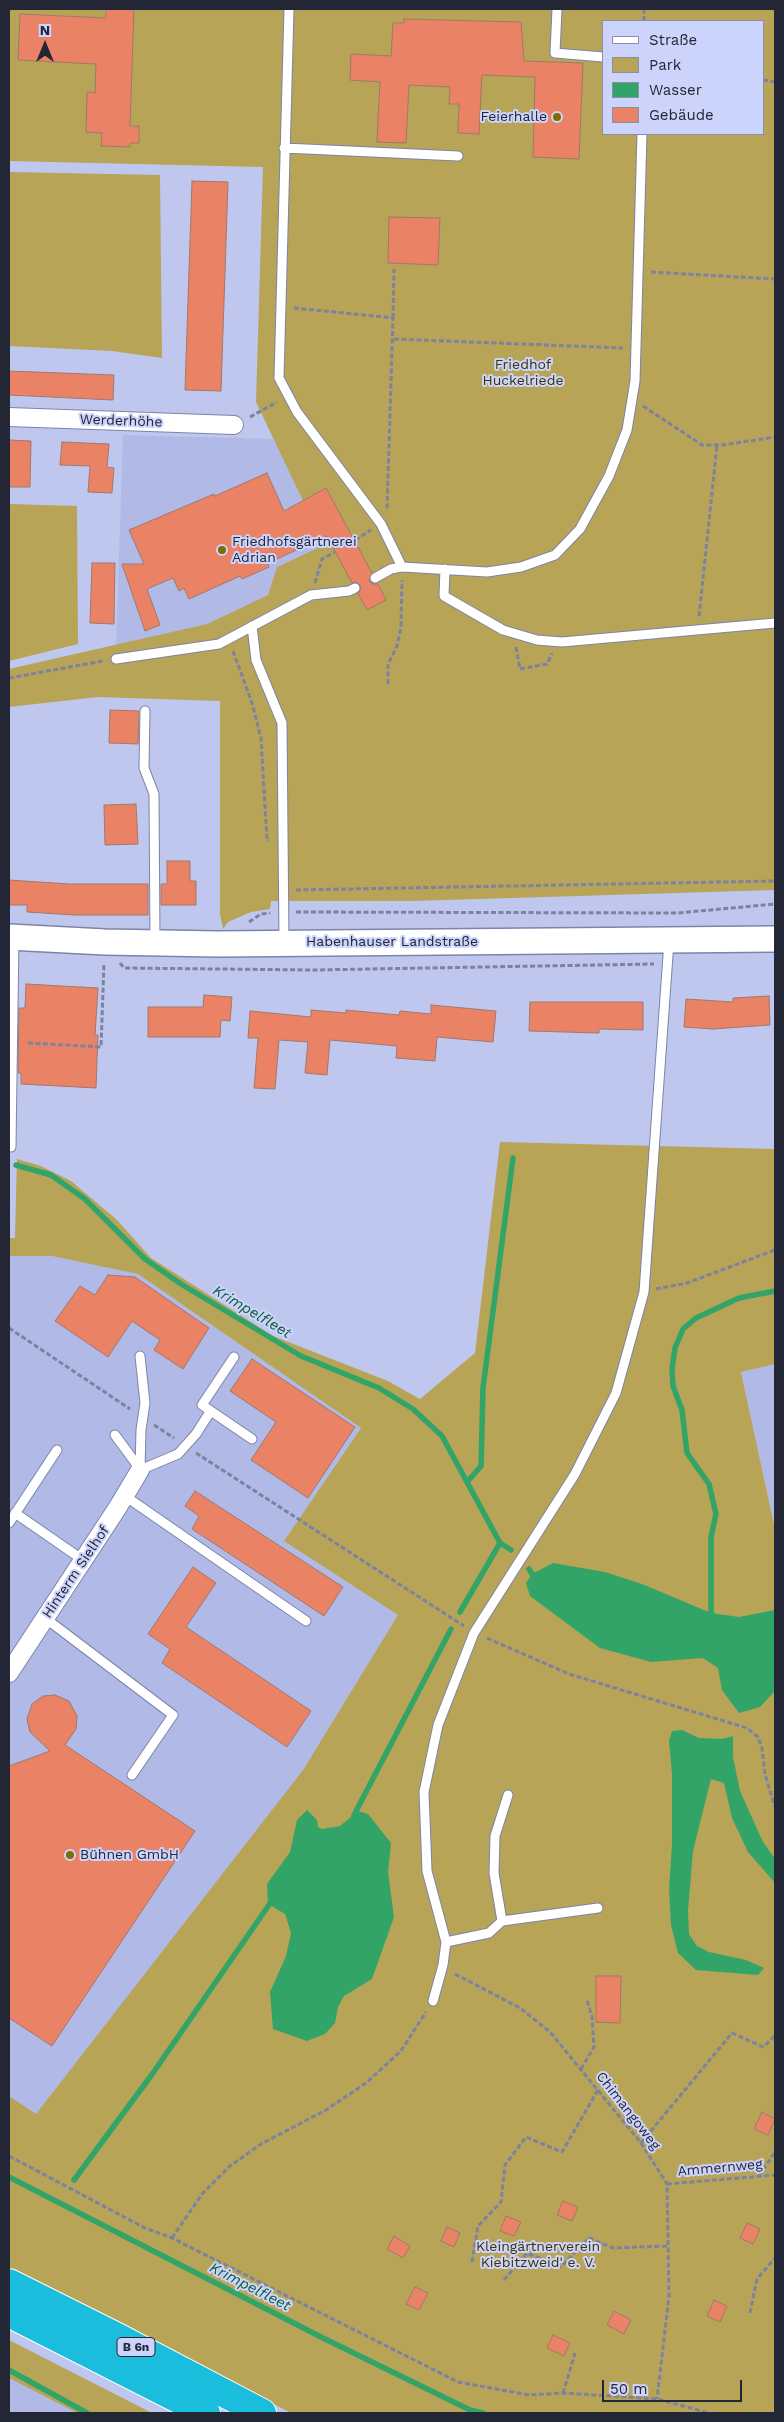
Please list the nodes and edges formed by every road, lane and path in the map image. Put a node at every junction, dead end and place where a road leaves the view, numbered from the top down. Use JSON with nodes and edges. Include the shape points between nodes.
{"nodes":[{"id":1,"x":289,"y":9,"type":"edge"},
{"id":2,"x":557,"y":9,"type":"edge"},
{"id":3,"x":602,"y":57,"type":"edge"},
{"id":4,"x":642,"y":135,"type":"edge"},
{"id":5,"x":284,"y":148,"type":"junction"},
{"id":6,"x":458,"y":156,"type":"dead end"},
{"id":7,"x":394,"y":269,"type":"dead end"},
{"id":8,"x":638,"y":271,"type":"junction"},
{"id":9,"x":775,"y":279,"type":"edge"},
{"id":10,"x":280,"y":307,"type":"junction"},
{"id":11,"x":393,"y":318,"type":"junction"},
{"id":12,"x":394,"y":339,"type":"junction"},
{"id":13,"x":636,"y":349,"type":"junction"},
{"id":14,"x":289,"y":396,"type":"junction"},
{"id":15,"x":632,"y":398,"type":"junction"},
{"id":16,"x":9,"y":417,"type":"edge"},
{"id":17,"x":234,"y":425,"type":"joint"},
{"id":18,"x":775,"y":438,"type":"edge"},
{"id":19,"x":717,"y":445,"type":"junction"},
{"id":20,"x":381,"y":524,"type":"junction"},
{"id":21,"x":335,"y":552,"type":"dead end"},
{"id":22,"x":402,"y":567,"type":"junction"},
{"id":23,"x":445,"y":569,"type":"junction"},
{"id":24,"x":375,"y":578,"type":"dead end"},
{"id":25,"x":354,"y":588,"type":"dead end"},
{"id":26,"x":311,"y":595,"type":"junction"},
{"id":27,"x":775,"y":623,"type":"edge"},
{"id":28,"x":252,"y":626,"type":"junction"},
{"id":29,"x":698,"y":630,"type":"junction"},
{"id":30,"x":516,"y":634,"type":"junction"},
{"id":31,"x":229,"y":638,"type":"junction"},
{"id":32,"x":555,"y":642,"type":"junction"},
{"id":33,"x":116,"y":660,"type":"joint"},
{"id":34,"x":9,"y":678,"type":"edge"},
{"id":35,"x":388,"y":684,"type":"dead end"},
{"id":36,"x":145,"y":711,"type":"dead end"},
{"id":37,"x":283,"y":849,"type":"junction"},
{"id":38,"x":775,"y":881,"type":"edge"},
{"id":39,"x":283,"y":890,"type":"junction"},
{"id":40,"x":775,"y":904,"type":"edge"},
{"id":41,"x":284,"y":912,"type":"junction"},
{"id":42,"x":246,"y":924,"type":"dead end"},
{"id":43,"x":11,"y":937,"type":"edge"},
{"id":44,"x":775,"y":939,"type":"edge"},
{"id":45,"x":105,"y":942,"type":"junction"},
{"id":46,"x":154,"y":943,"type":"junction"},
{"id":47,"x":284,"y":943,"type":"junction"},
{"id":48,"x":669,"y":952,"type":"junction"},
{"id":49,"x":28,"y":1043,"type":"dead end"},
{"id":50,"x":11,"y":1147,"type":"dead end"},
{"id":51,"x":775,"y":1250,"type":"edge"},
{"id":52,"x":644,"y":1292,"type":"junction"},
{"id":53,"x":9,"y":1328,"type":"edge"},
{"id":54,"x":140,"y":1356,"type":"dead end"},
{"id":55,"x":234,"y":1357,"type":"dead end"},
{"id":56,"x":210,"y":1412,"type":"junction"},
{"id":57,"x":144,"y":1418,"type":"junction"},
{"id":58,"x":115,"y":1435,"type":"dead end"},
{"id":59,"x":252,"y":1439,"type":"dead end"},
{"id":60,"x":186,"y":1446,"type":"junction"},
{"id":61,"x":57,"y":1450,"type":"dead end"},
{"id":62,"x":140,"y":1470,"type":"junction"},
{"id":63,"x":125,"y":1496,"type":"junction"},
{"id":64,"x":15,"y":1513,"type":"junction"},
{"id":65,"x":9,"y":1523,"type":"edge"},
{"id":66,"x":83,"y":1560,"type":"junction"},
{"id":67,"x":45,"y":1618,"type":"junction"},
{"id":68,"x":306,"y":1621,"type":"dead end"},
{"id":69,"x":474,"y":1633,"type":"junction"},
{"id":70,"x":9,"y":1673,"type":"edge"},
{"id":71,"x":132,"y":1775,"type":"dead end"},
{"id":72,"x":508,"y":1795,"type":"dead end"},
{"id":73,"x":775,"y":1807,"type":"edge"},
{"id":74,"x":598,"y":1908,"type":"dead end"},
{"id":75,"x":502,"y":1921,"type":"junction"},
{"id":76,"x":446,"y":1942,"type":"junction"},
{"id":77,"x":443,"y":1965,"type":"junction"},
{"id":78,"x":587,"y":2000,"type":"dead end"},
{"id":79,"x":433,"y":2001,"type":"joint"},
{"id":80,"x":775,"y":2036,"type":"edge"},
{"id":81,"x":581,"y":2069,"type":"junction"},
{"id":82,"x":598,"y":2090,"type":"junction"},
{"id":83,"x":641,"y":2143,"type":"junction"},
{"id":84,"x":775,"y":2152,"type":"edge"},
{"id":85,"x":9,"y":2156,"type":"edge"},
{"id":86,"x":775,"y":2175,"type":"edge"},
{"id":87,"x":758,"y":2176,"type":"junction"},
{"id":88,"x":667,"y":2184,"type":"junction"},
{"id":89,"x":172,"y":2238,"type":"junction"},
{"id":90,"x":667,"y":2246,"type":"junction"},
{"id":91,"x":775,"y":2258,"type":"edge"},
{"id":92,"x":472,"y":2262,"type":"dead end"},
{"id":93,"x":504,"y":2280,"type":"dead end"},
{"id":94,"x":9,"y":2283,"type":"edge"},
{"id":95,"x":9,"y":2313,"type":"edge"},
{"id":96,"x":750,"y":2313,"type":"dead end"},
{"id":97,"x":575,"y":2353,"type":"dead end"},
{"id":98,"x":563,"y":2393,"type":"junction"},
{"id":99,"x":657,"y":2399,"type":"junction"},
{"id":100,"x":206,"y":2413,"type":"edge"},
{"id":101,"x":262,"y":2413,"type":"edge"},
{"id":102,"x":709,"y":2413,"type":"edge"}],
"edges":[{"from":1,"to":5,"type":"lane"},
{"from":2,"to":3,"type":"lane","via":[[555,53]]},
{"from":4,"to":8,"type":"lane"},
{"from":5,"to":6,"type":"lane"},
{"from":5,"to":10,"type":"lane"},
{"from":7,"to":11,"type":"path"},
{"from":8,"to":9,"type":"path"},
{"from":8,"to":13,"type":"lane"},
{"from":10,"to":11,"type":"path"},
{"from":10,"to":14,"type":"lane","via":[[279,378]]},
{"from":11,"to":12,"type":"path"},
{"from":12,"to":13,"type":"path"},
{"from":12,"to":20,"type":"path","via":[[387,518]]},
{"from":13,"to":15,"type":"lane"},
{"from":14,"to":17,"type":"path"},
{"from":14,"to":20,"type":"lane","via":[[297,412]]},
{"from":15,"to":19,"type":"path","via":[[702,445]]},
{"from":15,"to":23,"type":"lane","via":[[627,430],[608,476],[580,529],[555,555],[521,567]]},
{"from":16,"to":17,"type":"street","name":"Werderhöhe"},
{"from":18,"to":19,"type":"path"},
{"from":19,"to":29,"type":"path"},
{"from":20,"to":22,"type":"lane"},
{"from":21,"to":26,"type":"path","via":[[322,559]]},
{"from":22,"to":23,"type":"lane"},
{"from":22,"to":24,"type":"lane"},
{"from":22,"to":35,"type":"path","via":[[401,627],[397,646],[388,664]]},
{"from":23,"to":30,"type":"lane","via":[[444,596],[503,630]]},
{"from":25,"to":26,"type":"lane"},
{"from":26,"to":28,"type":"lane"},
{"from":27,"to":29,"type":"lane"},
{"from":28,"to":31,"type":"lane"},
{"from":28,"to":37,"type":"lane","via":[[256,660],[282,723]]},
{"from":29,"to":32,"type":"lane"},
{"from":30,"to":32,"type":"lane"},
{"from":30,"to":32,"type":"path","via":[[520,669],[547,664]]},
{"from":31,"to":33,"type":"lane","via":[[219,644]]},
{"from":31,"to":37,"type":"path","via":[[261,738],[267,840]]},
{"from":33,"to":34,"type":"path"},
{"from":36,"to":46,"type":"lane","via":[[144,768],[154,794]]},
{"from":37,"to":39,"type":"lane"},
{"from":38,"to":39,"type":"path"},
{"from":39,"to":41,"type":"lane"},
{"from":40,"to":41,"type":"path","via":[[678,913]]},
{"from":41,"to":42,"type":"path","via":[[261,914]]},
{"from":41,"to":47,"type":"lane"},
{"from":43,"to":45,"type":"street","name":"Habenhauser Landstraße"},
{"from":43,"to":50,"type":"lane"},
{"from":44,"to":48,"type":"street","name":"Habenhauser Landstraße"},
{"from":45,"to":46,"type":"street","name":"Habenhauser Landstraße"},
{"from":45,"to":48,"type":"path","via":[[124,968],[313,970]]},
{"from":45,"to":49,"type":"path","via":[[102,1046]]},
{"from":46,"to":47,"type":"street","name":"Habenhauser Landstraße"},
{"from":47,"to":48,"type":"street","name":"Habenhauser Landstraße"},
{"from":48,"to":52,"type":"lane"},
{"from":51,"to":52,"type":"path","via":[[687,1283]]},
{"from":52,"to":69,"type":"lane","via":[[612,1401],[575,1474]]},
{"from":53,"to":57,"type":"path"},
{"from":54,"to":57,"type":"lane"},
{"from":55,"to":56,"type":"lane","via":[[202,1405]]},
{"from":56,"to":59,"type":"lane"},
{"from":56,"to":60,"type":"lane"},
{"from":57,"to":60,"type":"path"},
{"from":57,"to":62,"type":"lane"},
{"from":58,"to":62,"type":"lane"},
{"from":60,"to":62,"type":"lane","via":[[178,1454]]},
{"from":60,"to":69,"type":"path"},
{"from":61,"to":64,"type":"lane"},
{"from":62,"to":63,"type":"street","name":"Hinterm Sielhof"},
{"from":63,"to":66,"type":"street","name":"Hinterm Sielhof"},
{"from":63,"to":68,"type":"lane"},
{"from":64,"to":65,"type":"lane"},
{"from":64,"to":66,"type":"lane"},
{"from":66,"to":67,"type":"street","name":"Hinterm Sielhof"},
{"from":67,"to":70,"type":"street","name":"Hinterm Sielhof"},
{"from":67,"to":71,"type":"lane","via":[[173,1715]]},
{"from":69,"to":73,"type":"path","via":[[569,1674],[746,1728],[758,1737]]},
{"from":69,"to":76,"type":"lane","via":[[438,1725],[424,1792],[427,1871]]},
{"from":72,"to":75,"type":"lane","via":[[495,1836],[494,1873]]},
{"from":74,"to":75,"type":"lane"},
{"from":75,"to":76,"type":"lane","via":[[489,1933]]},
{"from":76,"to":77,"type":"lane"},
{"from":77,"to":79,"type":"lane"},
{"from":77,"to":81,"type":"path","name":"Chimangoweg","via":[[458,1978],[520,2008],[550,2032]]},
{"from":78,"to":81,"type":"path","via":[[594,2048]]},
{"from":79,"to":89,"type":"path","via":[[402,2051],[366,2083],[334,2105],[261,2144],[230,2166],[202,2194]]},
{"from":80,"to":83,"type":"path","via":[[763,2047],[732,2033]]},
{"from":81,"to":82,"type":"path","name":"Chimangoweg"},
{"from":82,"to":83,"type":"path","name":"Chimangoweg"},
{"from":82,"to":92,"type":"path","via":[[562,2152],[526,2137],[505,2165],[501,2202],[478,2226]]},
{"from":83,"to":88,"type":"path","name":"Chimangoweg"},
{"from":84,"to":87,"type":"path"},
{"from":85,"to":89,"type":"path","via":[[145,2228]]},
{"from":86,"to":87,"type":"path","name":"Ammernweg"},
{"from":87,"to":88,"type":"path","name":"Ammernweg"},
{"from":88,"to":90,"type":"path"},
{"from":89,"to":98,"type":"path","via":[[458,2382],[529,2395]]},
{"from":90,"to":93,"type":"path","via":[[613,2248],[589,2238],[561,2267],[527,2253]]},
{"from":90,"to":99,"type":"path","via":[[669,2296]]},
{"from":91,"to":96,"type":"path","via":[[756,2279]]},
{"from":94,"to":101,"type":"highway","number":"B 6n"},
{"from":95,"to":100,"type":"highway","number":"B 6n"},
{"from":97,"to":98,"type":"path"},
{"from":98,"to":99,"type":"path"},
{"from":99,"to":102,"type":"path"}]}
